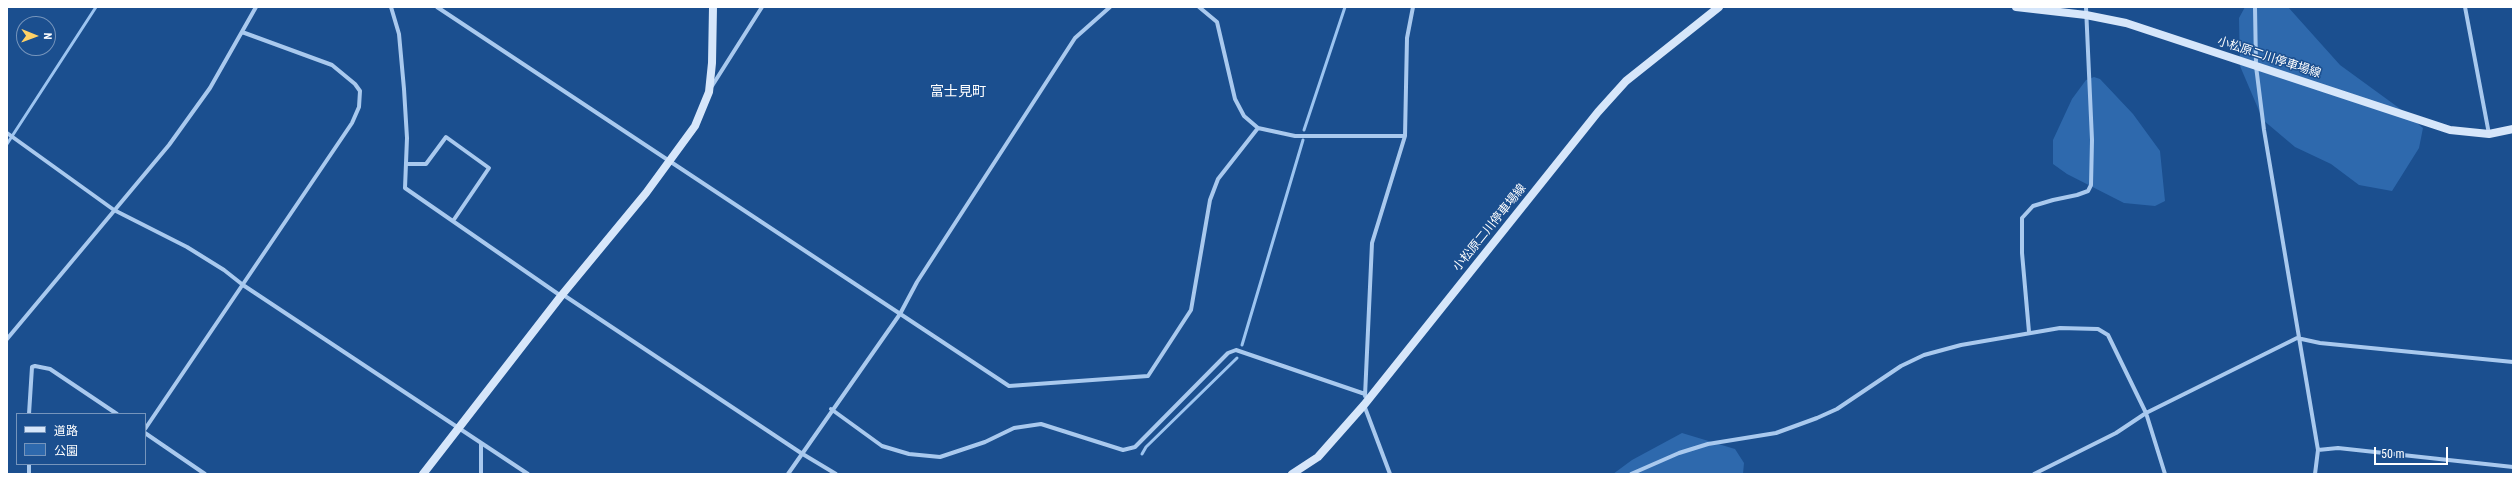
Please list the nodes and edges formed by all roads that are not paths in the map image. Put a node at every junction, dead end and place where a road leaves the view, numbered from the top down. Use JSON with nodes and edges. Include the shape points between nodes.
{"nodes":[{"id":1,"x":256,"y":7,"type":"edge"},
{"id":2,"x":391,"y":7,"type":"edge"},
{"id":3,"x":437,"y":7,"type":"edge"},
{"id":4,"x":713,"y":7,"type":"edge"},
{"id":5,"x":762,"y":7,"type":"edge"},
{"id":6,"x":1110,"y":7,"type":"edge"},
{"id":7,"x":1199,"y":7,"type":"edge"},
{"id":8,"x":1412,"y":7,"type":"edge"},
{"id":9,"x":1719,"y":7,"type":"edge"},
{"id":10,"x":2016,"y":7,"type":"edge"},
{"id":11,"x":2255,"y":7,"type":"edge"},
{"id":12,"x":2464,"y":7,"type":"edge"},
{"id":13,"x":2086,"y":11,"type":"edge"},
{"id":14,"x":242,"y":32,"type":"junction"},
{"id":15,"x":2256,"y":66,"type":"junction"},
{"id":16,"x":709,"y":92,"type":"junction"},
{"id":17,"x":1258,"y":128,"type":"junction"},
{"id":18,"x":2513,"y":129,"type":"edge"},
{"id":19,"x":7,"y":133,"type":"edge"},
{"id":20,"x":2489,"y":134,"type":"junction"},
{"id":21,"x":1405,"y":136,"type":"junction"},
{"id":22,"x":670,"y":161,"type":"junction"},
{"id":23,"x":406,"y":164,"type":"junction"},
{"id":24,"x":114,"y":210,"type":"junction"},
{"id":25,"x":453,"y":221,"type":"junction"},
{"id":26,"x":243,"y":286,"type":"junction"},
{"id":27,"x":561,"y":295,"type":"junction"},
{"id":28,"x":900,"y":314,"type":"junction"},
{"id":29,"x":2029,"y":332,"type":"junction"},
{"id":30,"x":2297,"y":338,"type":"junction"},
{"id":31,"x":7,"y":339,"type":"edge"},
{"id":32,"x":2513,"y":362,"type":"edge"},
{"id":33,"x":1365,"y":394,"type":"junction"},
{"id":34,"x":1364,"y":405,"type":"junction"},
{"id":35,"x":831,"y":409,"type":"junction"},
{"id":36,"x":29,"y":413,"type":"edge"},
{"id":37,"x":116,"y":413,"type":"edge"},
{"id":38,"x":2146,"y":413,"type":"junction"},
{"id":39,"x":460,"y":428,"type":"junction"},
{"id":40,"x":146,"y":429,"type":"edge"},
{"id":41,"x":146,"y":434,"type":"edge"},
{"id":42,"x":481,"y":444,"type":"junction"},
{"id":43,"x":2318,"y":450,"type":"junction"},
{"id":44,"x":801,"y":453,"type":"junction"},
{"id":45,"x":2513,"y":467,"type":"edge"},
{"id":46,"x":206,"y":474,"type":"edge"},
{"id":47,"x":423,"y":474,"type":"edge"},
{"id":48,"x":481,"y":474,"type":"edge"},
{"id":49,"x":528,"y":474,"type":"edge"},
{"id":50,"x":788,"y":474,"type":"edge"},
{"id":51,"x":836,"y":474,"type":"edge"},
{"id":52,"x":1292,"y":474,"type":"edge"},
{"id":53,"x":1390,"y":474,"type":"edge"},
{"id":54,"x":1631,"y":474,"type":"edge"},
{"id":55,"x":2034,"y":474,"type":"edge"},
{"id":56,"x":2165,"y":474,"type":"edge"},
{"id":57,"x":2315,"y":474,"type":"edge"}],
"edges":[{"from":1,"to":14,"type":"street"},
{"from":2,"to":23,"type":"street","via":[[400,34],[407,138]]},
{"from":3,"to":22,"type":"street"},
{"from":4,"to":16,"type":"main road"},
{"from":5,"to":16,"type":"street"},
{"from":6,"to":28,"type":"street","via":[[1075,38],[926,268]]},
{"from":7,"to":17,"type":"street","via":[[1217,22],[1236,99],[1244,116]]},
{"from":8,"to":21,"type":"street","via":[[1407,38]]},
{"from":9,"to":34,"type":"main road","name":"小松原二川停車場線","via":[[1626,81],[1598,112]]},
{"from":10,"to":13,"type":"main road","name":"小松原二川停車場線"},
{"from":11,"to":15,"type":"street"},
{"from":12,"to":20,"type":"street"},
{"from":13,"to":15,"type":"main road","name":"小松原二川停車場線"},
{"from":13,"to":29,"type":"street","via":[[2092,140],[2091,185],[2088,191],[2077,195],[2033,206],[2022,218],[2022,253]]},
{"from":14,"to":24,"type":"street","via":[[210,88],[168,145]]},
{"from":14,"to":26,"type":"street","via":[[332,65],[360,91],[359,107],[352,123]]},
{"from":15,"to":20,"type":"main road","name":"小松原二川停車場線","via":[[2450,130]]},
{"from":15,"to":30,"type":"street"},
{"from":16,"to":22,"type":"main road","via":[[695,126]]},
{"from":17,"to":21,"type":"street","via":[[1295,136]]},
{"from":17,"to":28,"type":"street","via":[[1218,179],[1210,200],[1191,310],[1148,376],[1009,386]]},
{"from":18,"to":20,"type":"main road","name":"小松原二川停車場線"},
{"from":19,"to":24,"type":"street"},
{"from":21,"to":33,"type":"street","via":[[1372,243]]},
{"from":22,"to":27,"type":"main road"},
{"from":22,"to":28,"type":"street"},
{"from":23,"to":25,"type":"street","via":[[405,188]]},
{"from":23,"to":25,"type":"street","via":[[426,164],[446,137],[489,168]]},
{"from":24,"to":26,"type":"street","via":[[187,247]]},
{"from":24,"to":31,"type":"street"},
{"from":25,"to":27,"type":"street"},
{"from":26,"to":39,"type":"street"},
{"from":26,"to":40,"type":"street"},
{"from":27,"to":39,"type":"main road"},
{"from":27,"to":44,"type":"street"},
{"from":28,"to":35,"type":"street"},
{"from":29,"to":38,"type":"street","via":[[2060,328],[2098,329],[2108,335]]},
{"from":29,"to":54,"type":"street","via":[[1924,355],[1901,366],[1836,409],[1817,418],[1776,434],[1701,446]]},
{"from":30,"to":32,"type":"street","via":[[2320,343]]},
{"from":30,"to":38,"type":"street"},
{"from":30,"to":43,"type":"street"},
{"from":33,"to":34,"type":"street"},
{"from":33,"to":35,"type":"street","via":[[1236,350],[1228,354],[1135,447],[1123,450],[1041,424],[1014,428],[985,442],[940,457],[909,454],[882,446]]},
{"from":34,"to":52,"type":"main road","name":"小松原二川停車場線","via":[[1318,457]]},
{"from":34,"to":53,"type":"street"},
{"from":35,"to":44,"type":"street"},
{"from":36,"to":37,"type":"street","via":[[32,367],[35,366],[50,369]]},
{"from":38,"to":55,"type":"street","via":[[2116,433]]},
{"from":38,"to":56,"type":"street"},
{"from":39,"to":42,"type":"street"},
{"from":39,"to":47,"type":"main road"},
{"from":41,"to":46,"type":"street"},
{"from":42,"to":48,"type":"street"},
{"from":42,"to":49,"type":"street"},
{"from":43,"to":45,"type":"street","via":[[2338,448]]},
{"from":43,"to":57,"type":"street"},
{"from":44,"to":50,"type":"street"},
{"from":44,"to":51,"type":"street"}]}
